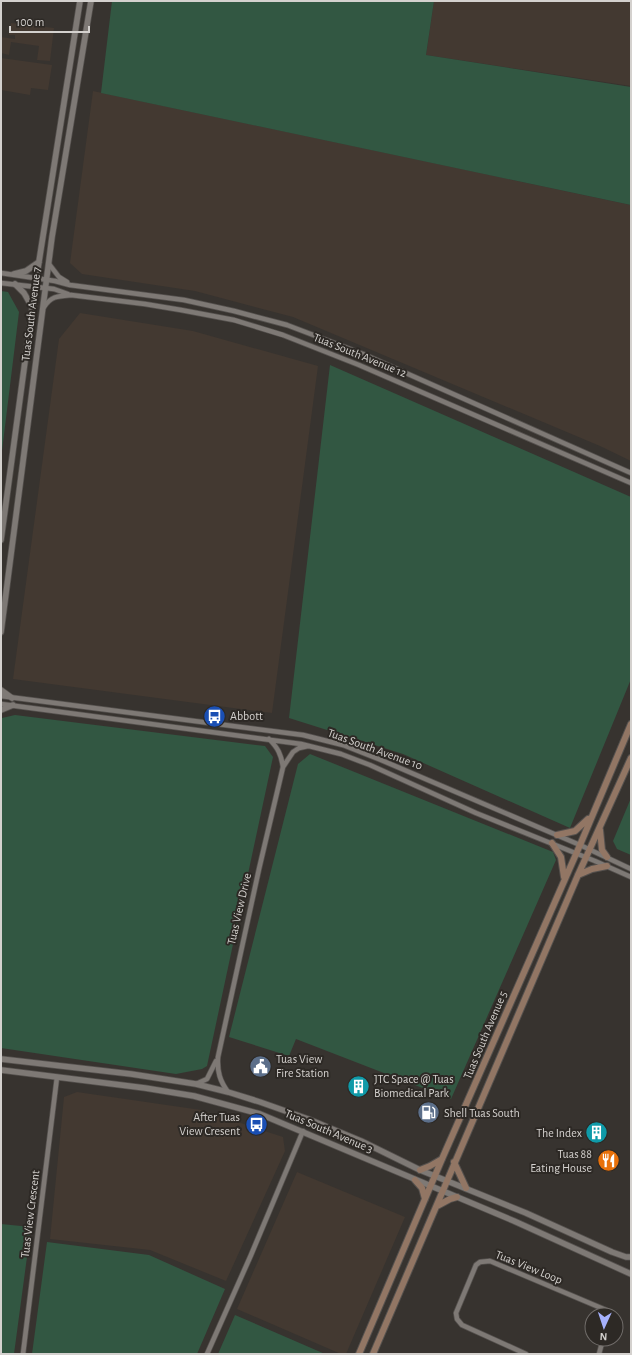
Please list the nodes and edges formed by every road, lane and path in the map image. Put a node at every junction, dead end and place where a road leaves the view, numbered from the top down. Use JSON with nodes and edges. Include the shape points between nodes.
{"nodes":[{"id":1,"x":80,"y":1,"type":"edge"},
{"id":2,"x":90,"y":1,"type":"edge"},
{"id":3,"x":39,"y":262,"type":"junction"},
{"id":4,"x":48,"y":264,"type":"junction"},
{"id":5,"x":1,"y":273,"type":"edge"},
{"id":6,"x":14,"y":274,"type":"junction"},
{"id":7,"x":36,"y":279,"type":"junction"},
{"id":8,"x":46,"y":280,"type":"junction"},
{"id":9,"x":1,"y":283,"type":"edge"},
{"id":10,"x":15,"y":284,"type":"junction"},
{"id":11,"x":70,"y":285,"type":"junction"},
{"id":12,"x":78,"y":285,"type":"junction"},
{"id":13,"x":35,"y":287,"type":"junction"},
{"id":14,"x":45,"y":288,"type":"junction"},
{"id":15,"x":69,"y":295,"type":"junction"},
{"id":16,"x":32,"y":307,"type":"junction"},
{"id":17,"x":43,"y":308,"type":"junction"},
{"id":18,"x":631,"y":473,"type":"edge"},
{"id":19,"x":631,"y":483,"type":"edge"},
{"id":20,"x":1,"y":540,"type":"edge"},
{"id":21,"x":1,"y":632,"type":"edge"},
{"id":22,"x":1,"y":690,"type":"edge"},
{"id":23,"x":1,"y":696,"type":"edge"},
{"id":24,"x":12,"y":698,"type":"junction"},
{"id":25,"x":1,"y":704,"type":"edge"},
{"id":26,"x":12,"y":706,"type":"junction"},
{"id":27,"x":1,"y":710,"type":"edge"},
{"id":28,"x":631,"y":724,"type":"edge"},
{"id":29,"x":269,"y":739,"type":"junction"},
{"id":30,"x":310,"y":746,"type":"junction"},
{"id":31,"x":631,"y":758,"type":"edge"},
{"id":32,"x":283,"y":767,"type":"junction"},
{"id":33,"x":592,"y":815,"type":"junction"},
{"id":34,"x":600,"y":828,"type":"junction"},
{"id":35,"x":557,"y":835,"type":"junction"},
{"id":36,"x":552,"y":843,"type":"junction"},
{"id":37,"x":580,"y":845,"type":"junction"},
{"id":38,"x":590,"y":850,"type":"junction"},
{"id":39,"x":576,"y":853,"type":"junction"},
{"id":40,"x":586,"y":857,"type":"junction"},
{"id":41,"x":607,"y":857,"type":"junction"},
{"id":42,"x":607,"y":866,"type":"junction"},
{"id":43,"x":631,"y":869,"type":"edge"},
{"id":44,"x":578,"y":875,"type":"junction"},
{"id":45,"x":631,"y":877,"type":"edge"},
{"id":46,"x":564,"y":879,"type":"junction"},
{"id":47,"x":218,"y":1057,"type":"junction"},
{"id":48,"x":1,"y":1059,"type":"edge"},
{"id":49,"x":1,"y":1070,"type":"edge"},
{"id":50,"x":57,"y":1077,"type":"junction"},
{"id":51,"x":196,"y":1084,"type":"junction"},
{"id":52,"x":228,"y":1092,"type":"junction"},
{"id":53,"x":260,"y":1102,"type":"junction"},
{"id":54,"x":260,"y":1114,"type":"junction"},
{"id":55,"x":303,"y":1131,"type":"junction"},
{"id":56,"x":442,"y":1158,"type":"junction"},
{"id":57,"x":454,"y":1162,"type":"junction"},
{"id":58,"x":420,"y":1170,"type":"junction"},
{"id":59,"x":435,"y":1175,"type":"junction"},
{"id":60,"x":415,"y":1180,"type":"junction"},
{"id":61,"x":447,"y":1180,"type":"junction"},
{"id":62,"x":431,"y":1186,"type":"junction"},
{"id":63,"x":466,"y":1188,"type":"junction"},
{"id":64,"x":442,"y":1192,"type":"junction"},
{"id":65,"x":457,"y":1197,"type":"junction"},
{"id":66,"x":425,"y":1199,"type":"junction"},
{"id":67,"x":436,"y":1207,"type":"junction"},
{"id":68,"x":631,"y":1256,"type":"edge"},
{"id":69,"x":631,"y":1274,"type":"edge"},
{"id":70,"x":599,"y":1307,"type":"edge"},
{"id":71,"x":23,"y":1354,"type":"edge"},
{"id":72,"x":207,"y":1354,"type":"edge"},
{"id":73,"x":359,"y":1354,"type":"edge"},
{"id":74,"x":373,"y":1354,"type":"edge"},
{"id":75,"x":526,"y":1354,"type":"edge"}],
"edges":[{"from":1,"to":3,"type":"street","name":"Tuas South Avenue 7"},
{"from":2,"to":4,"type":"street","name":"Tuas South Avenue 7"},
{"from":3,"to":6,"type":"street","via":[[26,271]]},
{"from":3,"to":7,"type":"street","name":"Tuas South Avenue 7"},
{"from":4,"to":8,"type":"street","name":"Tuas South Avenue 7"},
{"from":4,"to":12,"type":"street","via":[[62,280]]},
{"from":5,"to":6,"type":"street","name":"Tuas South Avenue 12"},
{"from":6,"to":7,"type":"street","name":"Tuas South Avenue 12"},
{"from":7,"to":8,"type":"street","name":"Tuas South Avenue 12"},
{"from":7,"to":13,"type":"street","name":"Tuas South Avenue 7"},
{"from":8,"to":11,"type":"street","name":"Tuas South Avenue 12"},
{"from":8,"to":14,"type":"street","name":"Tuas South Avenue 7"},
{"from":9,"to":10,"type":"street","name":"Tuas South Avenue 12"},
{"from":10,"to":13,"type":"street","name":"Tuas South Avenue 12"},
{"from":10,"to":16,"type":"street"},
{"from":11,"to":12,"type":"street","name":"Tuas South Avenue 12"},
{"from":11,"to":15,"type":"street"},
{"from":12,"to":18,"type":"street","name":"Tuas South Avenue 12","via":[[184,300],[287,325],[363,354]]},
{"from":13,"to":14,"type":"street","name":"Tuas South Avenue 12"},
{"from":13,"to":16,"type":"street","name":"Tuas South Avenue 7"},
{"from":14,"to":15,"type":"street","name":"Tuas South Avenue 12"},
{"from":14,"to":17,"type":"street","name":"Tuas South Avenue 7"},
{"from":15,"to":17,"type":"street","via":[[52,297]]},
{"from":15,"to":19,"type":"street","name":"Tuas South Avenue 12","via":[[181,310],[234,320],[283,335],[359,365]]},
{"from":16,"to":20,"type":"street","name":"Tuas South Avenue 7"},
{"from":17,"to":21,"type":"street","name":"Tuas South Avenue 7"},
{"from":22,"to":24,"type":"street"},
{"from":23,"to":24,"type":"street","name":"Tuas South Avenue 10"},
{"from":24,"to":35,"type":"street","name":"Tuas South Avenue 10","via":[[310,737],[381,760]]},
{"from":25,"to":26,"type":"street","name":"Tuas South Avenue 10"},
{"from":26,"to":27,"type":"street"},
{"from":26,"to":29,"type":"street","name":"Tuas South Avenue 10"},
{"from":28,"to":33,"type":"main road","name":"Tuas South Avenue 5"},
{"from":29,"to":30,"type":"street","name":"Tuas South Avenue 10"},
{"from":29,"to":32,"type":"street","name":"Tuas View Drive","via":[[280,752]]},
{"from":30,"to":32,"type":"street","name":"Tuas View Drive","via":[[293,752]]},
{"from":30,"to":36,"type":"street","name":"Tuas South Avenue 10","via":[[370,765]]},
{"from":31,"to":34,"type":"main road","name":"Tuas South Avenue 5"},
{"from":32,"to":47,"type":"street","name":"Tuas View Drive"},
{"from":33,"to":35,"type":"main road","via":[[575,831]]},
{"from":33,"to":37,"type":"main road","name":"Tuas South Avenue 5"},
{"from":34,"to":38,"type":"main road","name":"Tuas South Avenue 5"},
{"from":34,"to":41,"type":"main road","via":[[602,850]]},
{"from":35,"to":37,"type":"street","name":"Tuas South Avenue 10"},
{"from":36,"to":39,"type":"street","name":"Tuas South Avenue 10"},
{"from":36,"to":46,"type":"main road","via":[[561,857]]},
{"from":37,"to":38,"type":"street","name":"Tuas South Avenue 10"},
{"from":37,"to":39,"type":"main road","name":"Tuas South Avenue 5"},
{"from":38,"to":40,"type":"main road","name":"Tuas South Avenue 5"},
{"from":38,"to":41,"type":"street","name":"Tuas South Avenue 10"},
{"from":39,"to":40,"type":"street","name":"Tuas South Avenue 10"},
{"from":39,"to":46,"type":"main road","name":"Tuas South Avenue 5"},
{"from":40,"to":42,"type":"street","name":"Tuas South Avenue 10"},
{"from":40,"to":44,"type":"main road","name":"Tuas South Avenue 5"},
{"from":41,"to":43,"type":"street","name":"Tuas South Avenue 10"},
{"from":42,"to":44,"type":"main road"},
{"from":42,"to":45,"type":"street","name":"Tuas South Avenue 10"},
{"from":44,"to":57,"type":"main road","name":"Tuas South Avenue 5"},
{"from":46,"to":56,"type":"main road","name":"Tuas South Avenue 5"},
{"from":47,"to":51,"type":"street","name":"Tuas View Drive","via":[[207,1079]]},
{"from":47,"to":52,"type":"street","name":"Tuas View Drive","via":[[219,1078]]},
{"from":48,"to":51,"type":"street","name":"Tuas South Avenue 3"},
{"from":49,"to":50,"type":"street","name":"Tuas South Avenue 3"},
{"from":50,"to":54,"type":"street","name":"Tuas South Avenue 3","via":[[194,1096]]},
{"from":50,"to":71,"type":"street","name":"Tuas View Crescent"},
{"from":51,"to":52,"type":"street","name":"Tuas South Avenue 3"},
{"from":52,"to":53,"type":"street","name":"Tuas South Avenue 3"},
{"from":53,"to":54,"type":"street"},
{"from":53,"to":58,"type":"street","name":"Tuas South Avenue 3","via":[[361,1141]]},
{"from":54,"to":55,"type":"street","name":"Tuas South Avenue 3"},
{"from":55,"to":60,"type":"street","name":"Tuas South Avenue 3"},
{"from":55,"to":72,"type":"street"},
{"from":56,"to":58,"type":"main road"},
{"from":56,"to":59,"type":"main road","name":"Tuas South Avenue 5"},
{"from":57,"to":61,"type":"main road","name":"Tuas South Avenue 5"},
{"from":57,"to":63,"type":"main road"},
{"from":58,"to":59,"type":"street","name":"Tuas South Avenue 3"},
{"from":59,"to":61,"type":"street","name":"Tuas South Avenue 3"},
{"from":59,"to":62,"type":"main road","name":"Tuas South Avenue 5"},
{"from":60,"to":62,"type":"street","name":"Tuas South Avenue 3"},
{"from":60,"to":66,"type":"main road","via":[[422,1188]]},
{"from":61,"to":63,"type":"street","name":"Tuas South Avenue 3"},
{"from":61,"to":64,"type":"main road","name":"Tuas South Avenue 5"},
{"from":62,"to":64,"type":"street","name":"Tuas South Avenue 3"},
{"from":62,"to":66,"type":"main road","name":"Tuas South Avenue 5"},
{"from":63,"to":68,"type":"street","name":"Tuas South Avenue 3","via":[[612,1252],[626,1257]]},
{"from":64,"to":65,"type":"street","name":"Tuas South Avenue 3"},
{"from":64,"to":67,"type":"main road","name":"Tuas South Avenue 5"},
{"from":65,"to":67,"type":"main road"},
{"from":65,"to":69,"type":"street","name":"Tuas South Avenue 3"},
{"from":66,"to":73,"type":"main road","name":"Tuas South Avenue 5"},
{"from":67,"to":74,"type":"main road","name":"Tuas South Avenue 5"},
{"from":70,"to":75,"type":"street","name":"Tuas View Loop","via":[[490,1261],[480,1262],[476,1265],[456,1313],[457,1319],[462,1325]]}]}
